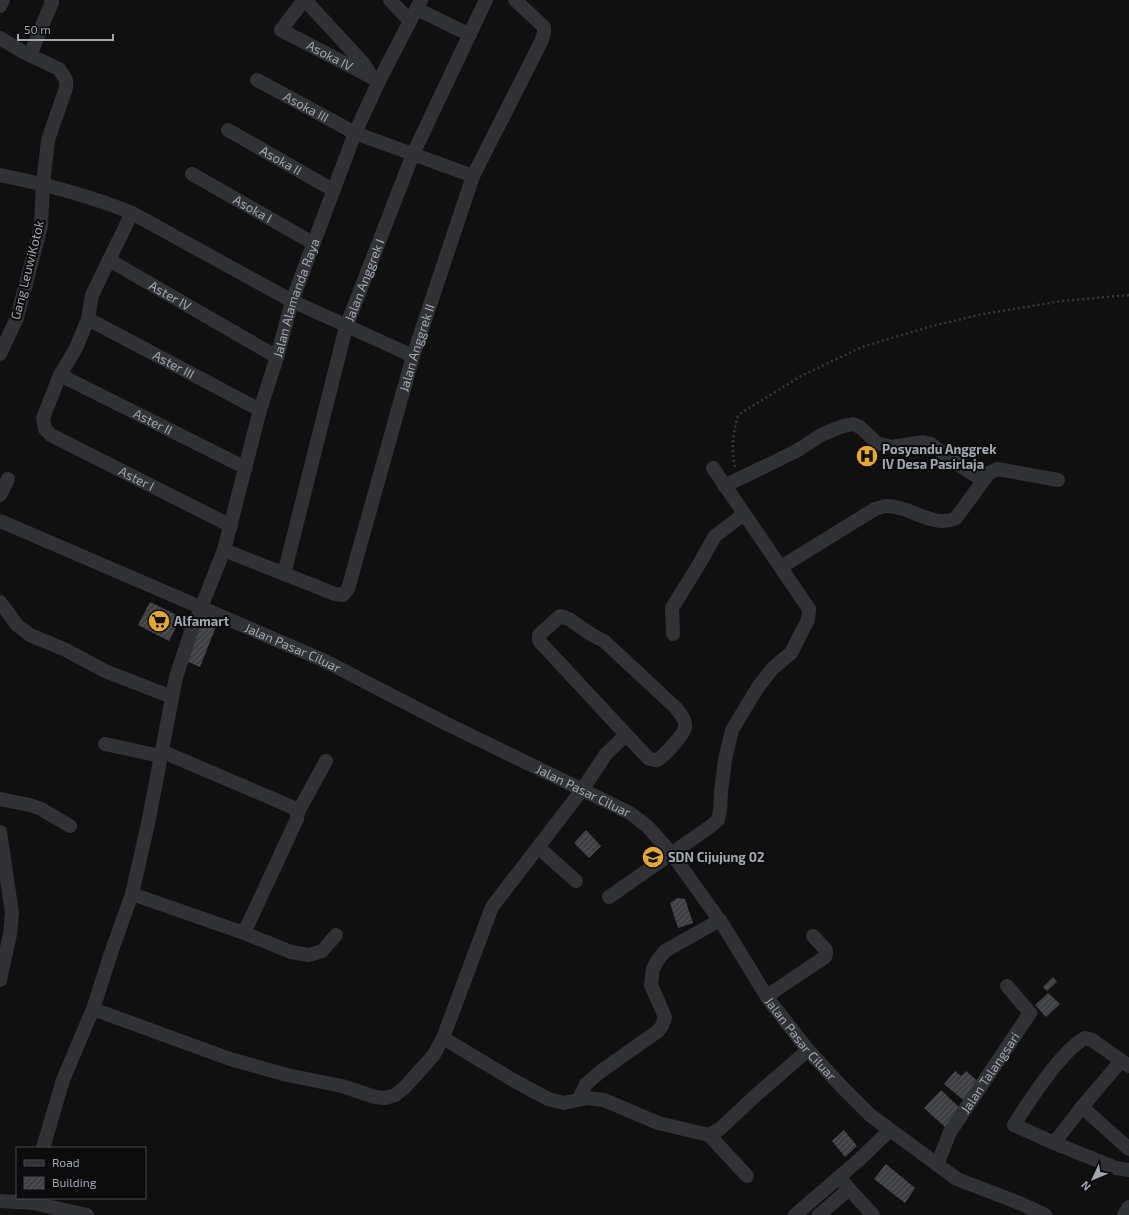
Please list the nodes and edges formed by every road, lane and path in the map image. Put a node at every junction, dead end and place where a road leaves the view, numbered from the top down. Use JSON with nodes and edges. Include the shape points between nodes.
{"nodes":[{"id":1,"x":3,"y":0,"type":"edge"},
{"id":2,"x":51,"y":0,"type":"edge"},
{"id":3,"x":305,"y":0,"type":"edge"},
{"id":4,"x":390,"y":0,"type":"edge"},
{"id":5,"x":486,"y":0,"type":"edge"},
{"id":6,"x":515,"y":0,"type":"edge"},
{"id":7,"x":0,"y":6,"type":"edge"},
{"id":8,"x":416,"y":10,"type":"edge"},
{"id":9,"x":470,"y":35,"type":"junction"},
{"id":10,"x":0,"y":38,"type":"edge"},
{"id":11,"x":30,"y":55,"type":"junction"},
{"id":12,"x":375,"y":79,"type":"junction"},
{"id":13,"x":257,"y":80,"type":"dead end"},
{"id":14,"x":228,"y":130,"type":"dead end"},
{"id":15,"x":355,"y":133,"type":"junction"},
{"id":16,"x":413,"y":154,"type":"junction"},
{"id":17,"x":192,"y":174,"type":"dead end"},
{"id":18,"x":0,"y":175,"type":"edge"},
{"id":19,"x":473,"y":176,"type":"junction"},
{"id":20,"x":43,"y":184,"type":"junction"},
{"id":21,"x":333,"y":190,"type":"junction"},
{"id":22,"x":132,"y":213,"type":"junction"},
{"id":23,"x":313,"y":243,"type":"junction"},
{"id":24,"x":109,"y":260,"type":"junction"},
{"id":25,"x":1129,"y":295,"type":"edge"},
{"id":26,"x":292,"y":301,"type":"junction"},
{"id":27,"x":88,"y":319,"type":"junction"},
{"id":28,"x":346,"y":327,"type":"junction"},
{"id":29,"x":0,"y":354,"type":"edge"},
{"id":30,"x":413,"y":356,"type":"junction"},
{"id":31,"x":277,"y":357,"type":"junction"},
{"id":32,"x":60,"y":375,"type":"junction"},
{"id":33,"x":260,"y":410,"type":"junction"},
{"id":34,"x":246,"y":468,"type":"junction"},
{"id":35,"x":713,"y":468,"type":"dead end"},
{"id":36,"x":8,"y":480,"type":"dead end"},
{"id":37,"x":738,"y":480,"type":"junction"},
{"id":38,"x":984,"y":480,"type":"junction"},
{"id":39,"x":1058,"y":480,"type":"dead end"},
{"id":40,"x":724,"y":486,"type":"junction"},
{"id":41,"x":0,"y":495,"type":"edge"},
{"id":42,"x":744,"y":514,"type":"junction"},
{"id":43,"x":0,"y":521,"type":"edge"},
{"id":44,"x":231,"y":526,"type":"junction"},
{"id":45,"x":224,"y":550,"type":"junction"},
{"id":46,"x":781,"y":567,"type":"junction"},
{"id":47,"x":284,"y":574,"type":"junction"},
{"id":48,"x":0,"y":602,"type":"edge"},
{"id":49,"x":202,"y":608,"type":"junction"},
{"id":50,"x":673,"y":634,"type":"dead end"},
{"id":51,"x":172,"y":697,"type":"junction"},
{"id":52,"x":626,"y":735,"type":"junction"},
{"id":53,"x":105,"y":744,"type":"dead end"},
{"id":54,"x":161,"y":754,"type":"junction"},
{"id":55,"x":326,"y":761,"type":"dead end"},
{"id":56,"x":582,"y":790,"type":"junction"},
{"id":57,"x":0,"y":799,"type":"edge"},
{"id":58,"x":298,"y":812,"type":"junction"},
{"id":59,"x":70,"y":826,"type":"dead end"},
{"id":60,"x":0,"y":832,"type":"edge"},
{"id":61,"x":539,"y":848,"type":"junction"},
{"id":62,"x":1,"y":851,"type":"edge"},
{"id":63,"x":672,"y":854,"type":"junction"},
{"id":64,"x":576,"y":881,"type":"dead end"},
{"id":65,"x":132,"y":894,"type":"junction"},
{"id":66,"x":609,"y":897,"type":"dead end"},
{"id":67,"x":6,"y":911,"type":"edge"},
{"id":68,"x":720,"y":920,"type":"junction"},
{"id":69,"x":244,"y":933,"type":"junction"},
{"id":70,"x":336,"y":935,"type":"dead end"},
{"id":71,"x":813,"y":936,"type":"dead end"},
{"id":72,"x":0,"y":979,"type":"edge"},
{"id":73,"x":1007,"y":986,"type":"dead end"},
{"id":74,"x":767,"y":996,"type":"junction"},
{"id":75,"x":93,"y":1009,"type":"junction"},
{"id":76,"x":443,"y":1038,"type":"junction"},
{"id":77,"x":808,"y":1050,"type":"junction"},
{"id":78,"x":1125,"y":1064,"type":"edge"},
{"id":79,"x":579,"y":1099,"type":"junction"},
{"id":80,"x":1082,"y":1107,"type":"junction"},
{"id":81,"x":890,"y":1130,"type":"junction"},
{"id":82,"x":709,"y":1135,"type":"junction"},
{"id":83,"x":1054,"y":1143,"type":"junction"},
{"id":84,"x":43,"y":1147,"type":"edge"},
{"id":85,"x":1129,"y":1149,"type":"edge"},
{"id":86,"x":937,"y":1165,"type":"junction"},
{"id":87,"x":1129,"y":1170,"type":"edge"},
{"id":88,"x":747,"y":1176,"type":"dead end"},
{"id":89,"x":838,"y":1176,"type":"junction"},
{"id":90,"x":849,"y":1189,"type":"junction"},
{"id":91,"x":0,"y":1201,"type":"edge"},
{"id":92,"x":32,"y":1205,"type":"edge"},
{"id":93,"x":1129,"y":1207,"type":"edge"},
{"id":94,"x":87,"y":1215,"type":"edge"},
{"id":95,"x":795,"y":1215,"type":"edge"},
{"id":96,"x":818,"y":1215,"type":"edge"},
{"id":97,"x":873,"y":1215,"type":"edge"},
{"id":98,"x":1045,"y":1215,"type":"edge"},
{"id":99,"x":1124,"y":1215,"type":"edge"}],
"edges":[{"from":1,"to":7,"type":"street"},
{"from":2,"to":11,"type":"street"},
{"from":3,"to":12,"type":"street"},
{"from":3,"to":12,"type":"street","name":"Asoka IV","via":[[281,30]]},
{"from":4,"to":8,"type":"street"},
{"from":5,"to":9,"type":"street","name":"Jalan Anggrek I"},
{"from":6,"to":19,"type":"street","name":"Jalan Anggrek II","via":[[544,27],[544,33]]},
{"from":8,"to":9,"type":"street"},
{"from":8,"to":12,"type":"street","name":"Jalan Alamanda Raya"},
{"from":9,"to":16,"type":"street","name":"Jalan Anggrek I"},
{"from":10,"to":11,"type":"street","name":"Gang LeuwiKotok"},
{"from":11,"to":20,"type":"street","name":"Gang LeuwiKotok","via":[[59,69],[66,80],[66,88],[48,140]]},
{"from":12,"to":15,"type":"street","name":"Jalan Alamanda Raya"},
{"from":13,"to":15,"type":"street","name":"Asoka III"},
{"from":14,"to":21,"type":"street","name":"Asoka II"},
{"from":15,"to":16,"type":"street","name":"Asoka III"},
{"from":15,"to":21,"type":"street","name":"Jalan Alamanda Raya"},
{"from":16,"to":19,"type":"street","name":"Asoka III"},
{"from":16,"to":28,"type":"street","name":"Jalan Anggrek I"},
{"from":17,"to":23,"type":"street","name":"Asoka I"},
{"from":18,"to":20,"type":"street"},
{"from":19,"to":30,"type":"street","name":"Jalan Anggrek II"},
{"from":20,"to":22,"type":"street"},
{"from":20,"to":29,"type":"street","name":"Gang LeuwiKotok","via":[[41,226],[17,318]]},
{"from":21,"to":23,"type":"street","name":"Jalan Alamanda Raya"},
{"from":22,"to":24,"type":"street"},
{"from":22,"to":26,"type":"street"},
{"from":23,"to":26,"type":"street","name":"Jalan Alamanda Raya"},
{"from":24,"to":27,"type":"street","via":[[92,295]]},
{"from":24,"to":31,"type":"street","name":"Aster IV"},
{"from":25,"to":37,"type":"path","via":[[1062,301],[983,314],[932,326],[862,347],[842,356],[801,376],[738,415],[732,436]]},
{"from":26,"to":28,"type":"street"},
{"from":26,"to":31,"type":"street","name":"Jalan Alamanda Raya"},
{"from":27,"to":32,"type":"street","via":[[76,348]]},
{"from":27,"to":33,"type":"street","name":"Aster III"},
{"from":28,"to":30,"type":"street"},
{"from":28,"to":47,"type":"street","name":"Jalan Anggrek I"},
{"from":30,"to":47,"type":"street","name":"Jalan Anggrek II","via":[[348,589],[343,595],[335,594]]},
{"from":31,"to":33,"type":"street","name":"Jalan Alamanda Raya"},
{"from":32,"to":34,"type":"street","name":"Aster II"},
{"from":32,"to":44,"type":"street","name":"Aster I","via":[[43,418],[45,428],[51,436]]},
{"from":33,"to":34,"type":"street","name":"Jalan Alamanda Raya"},
{"from":34,"to":44,"type":"street","name":"Jalan Alamanda Raya"},
{"from":35,"to":40,"type":"street"},
{"from":36,"to":41,"type":"street"},
{"from":37,"to":38,"type":"street","via":[[798,450],[821,435],[853,424],[877,443],[891,447],[923,442],[930,444]]},
{"from":37,"to":40,"type":"street"},
{"from":38,"to":39,"type":"street","via":[[989,473],[998,469]]},
{"from":38,"to":46,"type":"street","via":[[956,518],[948,522],[940,522],[887,506],[875,509]]},
{"from":40,"to":42,"type":"street"},
{"from":42,"to":46,"type":"street"},
{"from":42,"to":50,"type":"street","via":[[715,536],[672,608]]},
{"from":43,"to":49,"type":"street","name":"Jalan Pasar Ciluar"},
{"from":44,"to":45,"type":"street","name":"Jalan Alamanda Raya"},
{"from":45,"to":47,"type":"street","name":"Jalan Anggrek II"},
{"from":45,"to":49,"type":"street","name":"Jalan Alamanda Raya"},
{"from":46,"to":63,"type":"street","via":[[809,609],[808,620],[791,653],[773,668],[758,687],[732,730],[725,760],[718,820]]},
{"from":48,"to":51,"type":"street","via":[[17,626],[30,635],[66,650],[105,671]]},
{"from":49,"to":51,"type":"street","name":"Jalan Alamanda Raya","via":[[192,629]]},
{"from":49,"to":56,"type":"street","name":"Jalan Pasar Ciluar","via":[[323,660]]},
{"from":51,"to":54,"type":"street","name":"Jalan Alamanda Raya"},
{"from":52,"to":52,"type":"street","via":[[648,758],[657,760],[664,755],[686,726],[676,708],[604,641],[560,616],[540,635],[539,640]]},
{"from":52,"to":56,"type":"street","via":[[606,754]]},
{"from":53,"to":54,"type":"street"},
{"from":54,"to":58,"type":"street","via":[[292,806]]},
{"from":54,"to":65,"type":"street","name":"Jalan Alamanda Raya"},
{"from":55,"to":58,"type":"street"},
{"from":56,"to":61,"type":"street"},
{"from":56,"to":63,"type":"street","name":"Jalan Pasar Ciluar","via":[[630,813],[647,826]]},
{"from":57,"to":59,"type":"street","via":[[41,809]]},
{"from":58,"to":69,"type":"street"},
{"from":60,"to":62,"type":"street"},
{"from":61,"to":64,"type":"street"},
{"from":61,"to":76,"type":"street","via":[[492,908]]},
{"from":62,"to":67,"type":"street"},
{"from":63,"to":66,"type":"street"},
{"from":63,"to":68,"type":"street","name":"Jalan Pasar Ciluar"},
{"from":65,"to":69,"type":"street"},
{"from":65,"to":75,"type":"street","name":"Jalan Alamanda Raya"},
{"from":67,"to":72,"type":"street","via":[[10,934]]},
{"from":68,"to":74,"type":"street","name":"Jalan Pasar Ciluar"},
{"from":68,"to":79,"type":"street","via":[[665,951],[657,960],[651,985],[665,1017],[662,1026],[586,1084]]},
{"from":69,"to":70,"type":"street","via":[[291,952],[309,955],[322,951]]},
{"from":71,"to":74,"type":"street","via":[[826,950],[825,957]]},
{"from":73,"to":86,"type":"street","name":"Jalan Talangsari","via":[[1030,1013],[950,1132]]},
{"from":74,"to":77,"type":"street","name":"Jalan Pasar Ciluar"},
{"from":75,"to":76,"type":"street","via":[[230,1059],[384,1098],[395,1095],[404,1088],[433,1056]]},
{"from":75,"to":84,"type":"street","name":"Jalan Alamanda Raya","via":[[63,1080]]},
{"from":76,"to":79,"type":"street","via":[[548,1099],[564,1104]]},
{"from":77,"to":81,"type":"street","name":"Jalan Pasar Ciluar","via":[[858,1104]]},
{"from":77,"to":82,"type":"street","via":[[720,1129]]},
{"from":78,"to":80,"type":"street"},
{"from":78,"to":83,"type":"street","via":[[1092,1040],[1085,1038],[1072,1047],[1010,1123]]},
{"from":79,"to":82,"type":"street","via":[[604,1100],[658,1123]]},
{"from":80,"to":83,"type":"street"},
{"from":80,"to":85,"type":"street"},
{"from":81,"to":86,"type":"street","name":"Jalan Pasar Ciluar"},
{"from":81,"to":89,"type":"street"},
{"from":82,"to":88,"type":"street"},
{"from":83,"to":87,"type":"street","via":[[1116,1168]]},
{"from":86,"to":98,"type":"street","name":"Jalan Pasar Ciluar","via":[[956,1179]]},
{"from":89,"to":90,"type":"street"},
{"from":89,"to":95,"type":"street"},
{"from":90,"to":96,"type":"street"},
{"from":90,"to":97,"type":"street"},
{"from":91,"to":92,"type":"street"},
{"from":92,"to":94,"type":"street"},
{"from":93,"to":99,"type":"street"}]}
